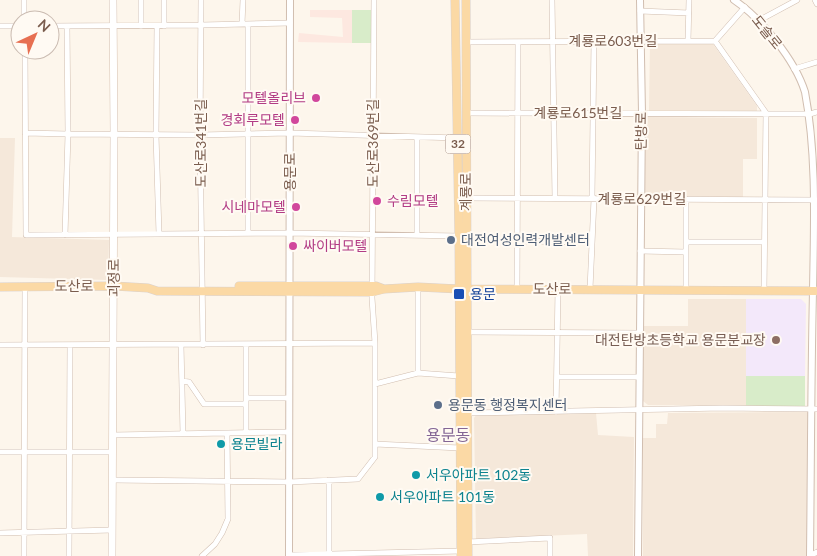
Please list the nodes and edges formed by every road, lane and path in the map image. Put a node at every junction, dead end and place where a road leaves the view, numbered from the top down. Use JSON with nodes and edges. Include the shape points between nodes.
{"nodes":[{"id":1,"x":113,"y":0,"type":"edge"},
{"id":2,"x":141,"y":0,"type":"edge"},
{"id":3,"x":164,"y":0,"type":"edge"},
{"id":4,"x":201,"y":0,"type":"edge"},
{"id":5,"x":243,"y":0,"type":"edge"},
{"id":6,"x":290,"y":0,"type":"edge"},
{"id":7,"x":374,"y":0,"type":"edge"},
{"id":8,"x":455,"y":0,"type":"edge"},
{"id":9,"x":466,"y":0,"type":"edge"},
{"id":10,"x":552,"y":0,"type":"edge"},
{"id":11,"x":640,"y":0,"type":"edge"},
{"id":12,"x":689,"y":0,"type":"edge"},
{"id":13,"x":734,"y":0,"type":"edge"},
{"id":14,"x":797,"y":0,"type":"edge"},
{"id":15,"x":815,"y":0,"type":"edge"},
{"id":16,"x":817,"y":4,"type":"edge"},
{"id":17,"x":745,"y":7,"type":"junction"},
{"id":18,"x":640,"y":11,"type":"junction"},
{"id":19,"x":689,"y":13,"type":"junction"},
{"id":20,"x":760,"y":20,"type":"junction"},
{"id":21,"x":290,"y":23,"type":"junction"},
{"id":22,"x":245,"y":24,"type":"junction"},
{"id":23,"x":201,"y":25,"type":"junction"},
{"id":24,"x":60,"y":26,"type":"edge"},
{"id":25,"x":67,"y":26,"type":"junction"},
{"id":26,"x":113,"y":26,"type":"junction"},
{"id":27,"x":141,"y":26,"type":"junction"},
{"id":28,"x":157,"y":26,"type":"junction"},
{"id":29,"x":164,"y":26,"type":"junction"},
{"id":30,"x":640,"y":41,"type":"junction"},
{"id":31,"x":688,"y":41,"type":"junction"},
{"id":32,"x":715,"y":41,"type":"junction"},
{"id":33,"x":466,"y":42,"type":"junction"},
{"id":34,"x":518,"y":42,"type":"junction"},
{"id":35,"x":553,"y":42,"type":"junction"},
{"id":36,"x":594,"y":42,"type":"junction"},
{"id":37,"x":25,"y":60,"type":"edge"},
{"id":38,"x":817,"y":62,"type":"edge"},
{"id":39,"x":794,"y":69,"type":"junction"},
{"id":40,"x":518,"y":112,"type":"junction"},
{"id":41,"x":554,"y":112,"type":"junction"},
{"id":42,"x":466,"y":113,"type":"junction"},
{"id":43,"x":593,"y":113,"type":"junction"},
{"id":44,"x":642,"y":113,"type":"junction"},
{"id":45,"x":766,"y":113,"type":"junction"},
{"id":46,"x":814,"y":113,"type":"edge"},
{"id":47,"x":25,"y":132,"type":"junction"},
{"id":48,"x":290,"y":133,"type":"junction"},
{"id":49,"x":68,"y":134,"type":"junction"},
{"id":50,"x":114,"y":134,"type":"junction"},
{"id":51,"x":248,"y":134,"type":"junction"},
{"id":52,"x":156,"y":135,"type":"junction"},
{"id":53,"x":200,"y":135,"type":"junction"},
{"id":54,"x":373,"y":135,"type":"junction"},
{"id":55,"x":417,"y":136,"type":"junction"},
{"id":56,"x":458,"y":138,"type":"junction"},
{"id":57,"x":518,"y":197,"type":"junction"},
{"id":58,"x":466,"y":198,"type":"junction"},
{"id":59,"x":555,"y":198,"type":"junction"},
{"id":60,"x":594,"y":199,"type":"junction"},
{"id":61,"x":640,"y":199,"type":"junction"},
{"id":62,"x":686,"y":199,"type":"junction"},
{"id":63,"x":765,"y":199,"type":"junction"},
{"id":64,"x":817,"y":200,"type":"edge"},
{"id":65,"x":289,"y":233,"type":"junction"},
{"id":66,"x":65,"y":234,"type":"junction"},
{"id":67,"x":114,"y":234,"type":"junction"},
{"id":68,"x":159,"y":234,"type":"junction"},
{"id":69,"x":202,"y":234,"type":"junction"},
{"id":70,"x":248,"y":234,"type":"junction"},
{"id":71,"x":373,"y":234,"type":"junction"},
{"id":72,"x":418,"y":235,"type":"junction"},
{"id":73,"x":459,"y":236,"type":"junction"},
{"id":74,"x":518,"y":241,"type":"junction"},
{"id":75,"x":592,"y":242,"type":"junction"},
{"id":76,"x":686,"y":242,"type":"junction"},
{"id":77,"x":764,"y":242,"type":"junction"},
{"id":78,"x":816,"y":242,"type":"edge"},
{"id":79,"x":640,"y":251,"type":"junction"},
{"id":80,"x":686,"y":252,"type":"junction"},
{"id":81,"x":816,"y":263,"type":"edge"},
{"id":82,"x":114,"y":286,"type":"junction"},
{"id":83,"x":0,"y":287,"type":"edge"},
{"id":84,"x":25,"y":287,"type":"junction"},
{"id":85,"x":418,"y":287,"type":"junction"},
{"id":86,"x":202,"y":288,"type":"junction"},
{"id":87,"x":289,"y":288,"type":"junction"},
{"id":88,"x":372,"y":289,"type":"junction"},
{"id":89,"x":463,"y":289,"type":"junction"},
{"id":90,"x":518,"y":289,"type":"junction"},
{"id":91,"x":558,"y":289,"type":"junction"},
{"id":92,"x":590,"y":289,"type":"junction"},
{"id":93,"x":639,"y":290,"type":"junction"},
{"id":94,"x":686,"y":290,"type":"junction"},
{"id":95,"x":764,"y":290,"type":"junction"},
{"id":96,"x":815,"y":291,"type":"edge"},
{"id":97,"x":467,"y":332,"type":"junction"},
{"id":98,"x":558,"y":332,"type":"junction"},
{"id":99,"x":639,"y":333,"type":"junction"},
{"id":100,"x":815,"y":335,"type":"edge"},
{"id":101,"x":375,"y":343,"type":"junction"},
{"id":102,"x":203,"y":344,"type":"junction"},
{"id":103,"x":246,"y":344,"type":"junction"},
{"id":104,"x":289,"y":344,"type":"junction"},
{"id":105,"x":0,"y":345,"type":"edge"},
{"id":106,"x":25,"y":345,"type":"junction"},
{"id":107,"x":70,"y":345,"type":"junction"},
{"id":108,"x":181,"y":345,"type":"junction"},
{"id":109,"x":114,"y":346,"type":"junction"},
{"id":110,"x":814,"y":371,"type":"edge"},
{"id":111,"x":418,"y":373,"type":"junction"},
{"id":112,"x":460,"y":376,"type":"junction"},
{"id":113,"x":558,"y":377,"type":"junction"},
{"id":114,"x":639,"y":377,"type":"junction"},
{"id":115,"x":182,"y":382,"type":"junction"},
{"id":116,"x":375,"y":384,"type":"junction"},
{"id":117,"x":289,"y":398,"type":"junction"},
{"id":118,"x":246,"y":401,"type":"junction"},
{"id":119,"x":814,"y":409,"type":"edge"},
{"id":120,"x":638,"y":410,"type":"junction"},
{"id":121,"x":556,"y":412,"type":"junction"},
{"id":122,"x":468,"y":413,"type":"junction"},
{"id":123,"x":289,"y":432,"type":"junction"},
{"id":124,"x":246,"y":433,"type":"junction"},
{"id":125,"x":183,"y":434,"type":"junction"},
{"id":126,"x":227,"y":434,"type":"junction"},
{"id":127,"x":113,"y":435,"type":"junction"},
{"id":128,"x":374,"y":444,"type":"junction"},
{"id":129,"x":460,"y":448,"type":"junction"},
{"id":130,"x":0,"y":452,"type":"edge"},
{"id":131,"x":25,"y":452,"type":"junction"},
{"id":132,"x":70,"y":452,"type":"junction"},
{"id":133,"x":112,"y":452,"type":"junction"},
{"id":134,"x":814,"y":466,"type":"edge"},
{"id":135,"x":113,"y":480,"type":"junction"},
{"id":136,"x":329,"y":480,"type":"junction"},
{"id":137,"x":226,"y":481,"type":"junction"},
{"id":138,"x":289,"y":482,"type":"junction"},
{"id":139,"x":112,"y":530,"type":"junction"},
{"id":140,"x":69,"y":531,"type":"junction"},
{"id":141,"x":25,"y":532,"type":"junction"},
{"id":142,"x":0,"y":533,"type":"edge"},
{"id":143,"x":468,"y":542,"type":"junction"},
{"id":144,"x":817,"y":552,"type":"edge"},
{"id":145,"x":461,"y":553,"type":"edge"},
{"id":146,"x":390,"y":554,"type":"edge"},
{"id":147,"x":289,"y":555,"type":"edge"},
{"id":148,"x":329,"y":555,"type":"edge"},
{"id":149,"x":24,"y":556,"type":"edge"},
{"id":150,"x":69,"y":556,"type":"edge"},
{"id":151,"x":112,"y":556,"type":"edge"},
{"id":152,"x":202,"y":556,"type":"edge"},
{"id":153,"x":468,"y":556,"type":"edge"},
{"id":154,"x":550,"y":556,"type":"edge"},
{"id":155,"x":638,"y":556,"type":"edge"},
{"id":156,"x":810,"y":556,"type":"edge"}],
"edges":[{"from":1,"to":26,"type":"main road","name":"괴정로"},
{"from":2,"to":27,"type":"street"},
{"from":3,"to":29,"type":"street"},
{"from":4,"to":23,"type":"street","name":"도산로341번길"},
{"from":5,"to":22,"type":"street"},
{"from":6,"to":21,"type":"street","name":"용문로"},
{"from":7,"to":54,"type":"street","name":"도산로369번길"},
{"from":8,"to":56,"type":"main road","name":"계룡로","number":"32"},
{"from":9,"to":33,"type":"main road","name":"계룡로","number":"32"},
{"from":10,"to":35,"type":"street"},
{"from":11,"to":18,"type":"street","name":"탄방로"},
{"from":12,"to":19,"type":"street"},
{"from":13,"to":17,"type":"street","name":"도솔로"},
{"from":14,"to":20,"type":"street"},
{"from":15,"to":16,"type":"street"},
{"from":17,"to":20,"type":"street","name":"도솔로"},
{"from":17,"to":32,"type":"street"},
{"from":18,"to":19,"type":"street"},
{"from":18,"to":30,"type":"street","name":"탄방로"},
{"from":19,"to":31,"type":"street"},
{"from":20,"to":39,"type":"street","name":"도솔로"},
{"from":21,"to":22,"type":"street"},
{"from":21,"to":48,"type":"street","name":"용문로"},
{"from":22,"to":23,"type":"street"},
{"from":22,"to":51,"type":"street"},
{"from":23,"to":29,"type":"street"},
{"from":23,"to":53,"type":"street","name":"도산로341번길"},
{"from":24,"to":25,"type":"street"},
{"from":25,"to":26,"type":"street"},
{"from":25,"to":49,"type":"street"},
{"from":26,"to":27,"type":"street"},
{"from":26,"to":50,"type":"main road","name":"괴정로"},
{"from":27,"to":28,"type":"street"},
{"from":28,"to":29,"type":"street"},
{"from":28,"to":52,"type":"street"},
{"from":30,"to":31,"type":"street","name":"계룡로603번길"},
{"from":30,"to":36,"type":"street","name":"계룡로603번길"},
{"from":30,"to":44,"type":"street","name":"탄방로"},
{"from":31,"to":32,"type":"street","name":"계룡로603번길"},
{"from":32,"to":45,"type":"street"},
{"from":33,"to":34,"type":"street","name":"계룡로603번길"},
{"from":33,"to":42,"type":"main road","name":"계룡로","number":"32"},
{"from":34,"to":35,"type":"street","name":"계룡로603번길"},
{"from":34,"to":40,"type":"street"},
{"from":35,"to":36,"type":"street","name":"계룡로603번길"},
{"from":35,"to":41,"type":"street"},
{"from":36,"to":43,"type":"street"},
{"from":37,"to":47,"type":"street"},
{"from":38,"to":39,"type":"street"},
{"from":39,"to":46,"type":"street","name":"도솔로"},
{"from":40,"to":41,"type":"street","name":"계룡로615번길"},
{"from":40,"to":42,"type":"street","name":"계룡로615번길"},
{"from":40,"to":57,"type":"street"},
{"from":41,"to":43,"type":"street","name":"계룡로615번길"},
{"from":41,"to":59,"type":"street"},
{"from":42,"to":58,"type":"main road","name":"계룡로","number":"32"},
{"from":43,"to":44,"type":"street","name":"계룡로615번길"},
{"from":43,"to":60,"type":"street"},
{"from":44,"to":45,"type":"street","name":"계룡로615번길"},
{"from":44,"to":61,"type":"street","name":"탄방로"},
{"from":45,"to":46,"type":"street","name":"계룡로615번길"},
{"from":45,"to":63,"type":"street"},
{"from":46,"to":64,"type":"street","name":"도솔로"},
{"from":47,"to":49,"type":"street"},
{"from":47,"to":66,"type":"street","via":[[26,234]]},
{"from":48,"to":51,"type":"street"},
{"from":48,"to":54,"type":"street"},
{"from":48,"to":65,"type":"street","name":"용문로"},
{"from":49,"to":50,"type":"street"},
{"from":49,"to":66,"type":"street"},
{"from":50,"to":52,"type":"street"},
{"from":50,"to":67,"type":"main road","name":"괴정로"},
{"from":51,"to":53,"type":"street"},
{"from":51,"to":70,"type":"street"},
{"from":52,"to":53,"type":"street"},
{"from":52,"to":68,"type":"street"},
{"from":53,"to":69,"type":"street","name":"도산로341번길"},
{"from":54,"to":55,"type":"street"},
{"from":54,"to":71,"type":"street","name":"도산로369번길"},
{"from":55,"to":56,"type":"street"},
{"from":55,"to":72,"type":"street"},
{"from":56,"to":73,"type":"main road","name":"계룡로","number":"32"},
{"from":57,"to":58,"type":"street","name":"계룡로629번길"},
{"from":57,"to":59,"type":"street","name":"계룡로629번길"},
{"from":57,"to":74,"type":"street"},
{"from":58,"to":89,"type":"main road","name":"계룡로","number":"32"},
{"from":59,"to":60,"type":"street","name":"계룡로629번길"},
{"from":60,"to":61,"type":"street","name":"계룡로629번길"},
{"from":60,"to":75,"type":"street"},
{"from":61,"to":62,"type":"street","name":"계룡로629번길"},
{"from":61,"to":79,"type":"street","name":"탄방로"},
{"from":62,"to":63,"type":"street","name":"계룡로629번길"},
{"from":62,"to":76,"type":"street"},
{"from":63,"to":64,"type":"street","name":"계룡로629번길"},
{"from":63,"to":77,"type":"street"},
{"from":64,"to":78,"type":"street","name":"도솔로"},
{"from":65,"to":70,"type":"street"},
{"from":65,"to":71,"type":"street"},
{"from":65,"to":87,"type":"street","name":"용문로"},
{"from":66,"to":67,"type":"street"},
{"from":67,"to":68,"type":"street"},
{"from":67,"to":82,"type":"main road","name":"괴정로"},
{"from":68,"to":69,"type":"street"},
{"from":69,"to":70,"type":"street"},
{"from":69,"to":86,"type":"street","name":"도산로341번길"},
{"from":71,"to":72,"type":"street"},
{"from":71,"to":88,"type":"street","name":"도산로369번길"},
{"from":72,"to":73,"type":"street"},
{"from":73,"to":89,"type":"main road","name":"계룡로","number":"32"},
{"from":74,"to":75,"type":"street"},
{"from":74,"to":90,"type":"street"},
{"from":75,"to":92,"type":"street"},
{"from":76,"to":77,"type":"street"},
{"from":76,"to":80,"type":"street"},
{"from":77,"to":95,"type":"street"},
{"from":78,"to":81,"type":"street","name":"도솔로"},
{"from":79,"to":80,"type":"street"},
{"from":79,"to":93,"type":"street","name":"탄방로"},
{"from":80,"to":94,"type":"street"},
{"from":81,"to":96,"type":"street","name":"도솔로"},
{"from":82,"to":84,"type":"main road","name":"도산로"},
{"from":82,"to":86,"type":"main road","name":"도산로","via":[[157,291]]},
{"from":82,"to":109,"type":"main road","name":"괴정로"},
{"from":83,"to":84,"type":"main road","name":"도산로"},
{"from":84,"to":106,"type":"street"},
{"from":85,"to":88,"type":"main road","name":"도산로"},
{"from":85,"to":89,"type":"main road","name":"도산로"},
{"from":85,"to":111,"type":"street"},
{"from":86,"to":87,"type":"main road","name":"도산로"},
{"from":86,"to":102,"type":"street"},
{"from":87,"to":88,"type":"main road","name":"도산로"},
{"from":87,"to":104,"type":"street","name":"용문로"},
{"from":88,"to":101,"type":"street","name":"도산로369번길"},
{"from":89,"to":90,"type":"main road","name":"도산로"},
{"from":89,"to":97,"type":"main road","name":"계룡로","number":"32"},
{"from":89,"to":112,"type":"main road","name":"계룡로","number":"32"},
{"from":90,"to":91,"type":"main road","name":"도산로"},
{"from":91,"to":92,"type":"main road","name":"도산로"},
{"from":91,"to":98,"type":"street"},
{"from":92,"to":93,"type":"main road","name":"도산로"},
{"from":93,"to":94,"type":"main road","name":"도산로"},
{"from":93,"to":99,"type":"street","name":"탄방로"},
{"from":94,"to":95,"type":"main road","name":"도산로"},
{"from":95,"to":96,"type":"main road","name":"도산로"},
{"from":96,"to":100,"type":"street","name":"도솔로"},
{"from":97,"to":98,"type":"street"},
{"from":97,"to":122,"type":"main road","name":"계룡로","number":"32"},
{"from":98,"to":99,"type":"street"},
{"from":98,"to":113,"type":"street"},
{"from":99,"to":114,"type":"street","name":"탄방로"},
{"from":100,"to":110,"type":"street","name":"도솔로"},
{"from":101,"to":104,"type":"street"},
{"from":101,"to":116,"type":"street","name":"도산로369번길"},
{"from":102,"to":103,"type":"street"},
{"from":102,"to":108,"type":"street"},
{"from":103,"to":104,"type":"street"},
{"from":103,"to":118,"type":"street"},
{"from":104,"to":117,"type":"street","name":"용문로"},
{"from":105,"to":106,"type":"street"},
{"from":106,"to":107,"type":"street"},
{"from":106,"to":131,"type":"street"},
{"from":107,"to":109,"type":"street"},
{"from":107,"to":132,"type":"street"},
{"from":108,"to":109,"type":"street"},
{"from":108,"to":115,"type":"street"},
{"from":109,"to":127,"type":"main road","name":"괴정로"},
{"from":110,"to":119,"type":"street","name":"도솔로"},
{"from":111,"to":112,"type":"street"},
{"from":111,"to":116,"type":"street"},
{"from":112,"to":129,"type":"main road","name":"계룡로","number":"32"},
{"from":113,"to":114,"type":"street"},
{"from":113,"to":121,"type":"street"},
{"from":114,"to":120,"type":"street","name":"탄방로"},
{"from":115,"to":118,"type":"street","via":[[189,382],[204,404]]},
{"from":115,"to":125,"type":"street"},
{"from":116,"to":128,"type":"street","name":"도산로369번길"},
{"from":117,"to":118,"type":"street"},
{"from":117,"to":123,"type":"street","name":"용문로"},
{"from":118,"to":124,"type":"street"},
{"from":119,"to":120,"type":"street"},
{"from":119,"to":134,"type":"street","name":"도솔로"},
{"from":120,"to":121,"type":"street"},
{"from":120,"to":155,"type":"street","name":"탄방로"},
{"from":121,"to":122,"type":"street"},
{"from":122,"to":143,"type":"main road","name":"계룡로","number":"32"},
{"from":123,"to":124,"type":"street"},
{"from":123,"to":138,"type":"street","name":"용문로"},
{"from":124,"to":126,"type":"street"},
{"from":125,"to":126,"type":"street"},
{"from":125,"to":127,"type":"street"},
{"from":126,"to":137,"type":"street"},
{"from":127,"to":133,"type":"main road","name":"괴정로"},
{"from":128,"to":129,"type":"street"},
{"from":128,"to":136,"type":"street","name":"도산로369번길","via":[[375,458],[358,480]]},
{"from":129,"to":145,"type":"main road","name":"계룡로","number":"32"},
{"from":130,"to":131,"type":"street"},
{"from":131,"to":132,"type":"street"},
{"from":131,"to":141,"type":"street"},
{"from":132,"to":133,"type":"street"},
{"from":132,"to":140,"type":"street"},
{"from":133,"to":135,"type":"main road","name":"괴정로"},
{"from":134,"to":156,"type":"street","name":"도솔로"},
{"from":135,"to":137,"type":"street"},
{"from":135,"to":139,"type":"main road","name":"괴정로"},
{"from":136,"to":138,"type":"street"},
{"from":136,"to":148,"type":"street"},
{"from":137,"to":138,"type":"street"},
{"from":137,"to":152,"type":"street","via":[[228,519],[215,544]]},
{"from":138,"to":147,"type":"street","name":"용문로"},
{"from":139,"to":140,"type":"street"},
{"from":139,"to":151,"type":"main road","name":"괴정로"},
{"from":140,"to":141,"type":"street"},
{"from":140,"to":150,"type":"street"},
{"from":141,"to":142,"type":"street"},
{"from":141,"to":149,"type":"street"},
{"from":143,"to":153,"type":"main road","name":"계룡로","number":"32"},
{"from":143,"to":154,"type":"street","via":[[550,538]]},
{"from":144,"to":156,"type":"street"},
{"from":145,"to":146,"type":"street"},
{"from":146,"to":148,"type":"street"},
{"from":147,"to":148,"type":"street"}]}
